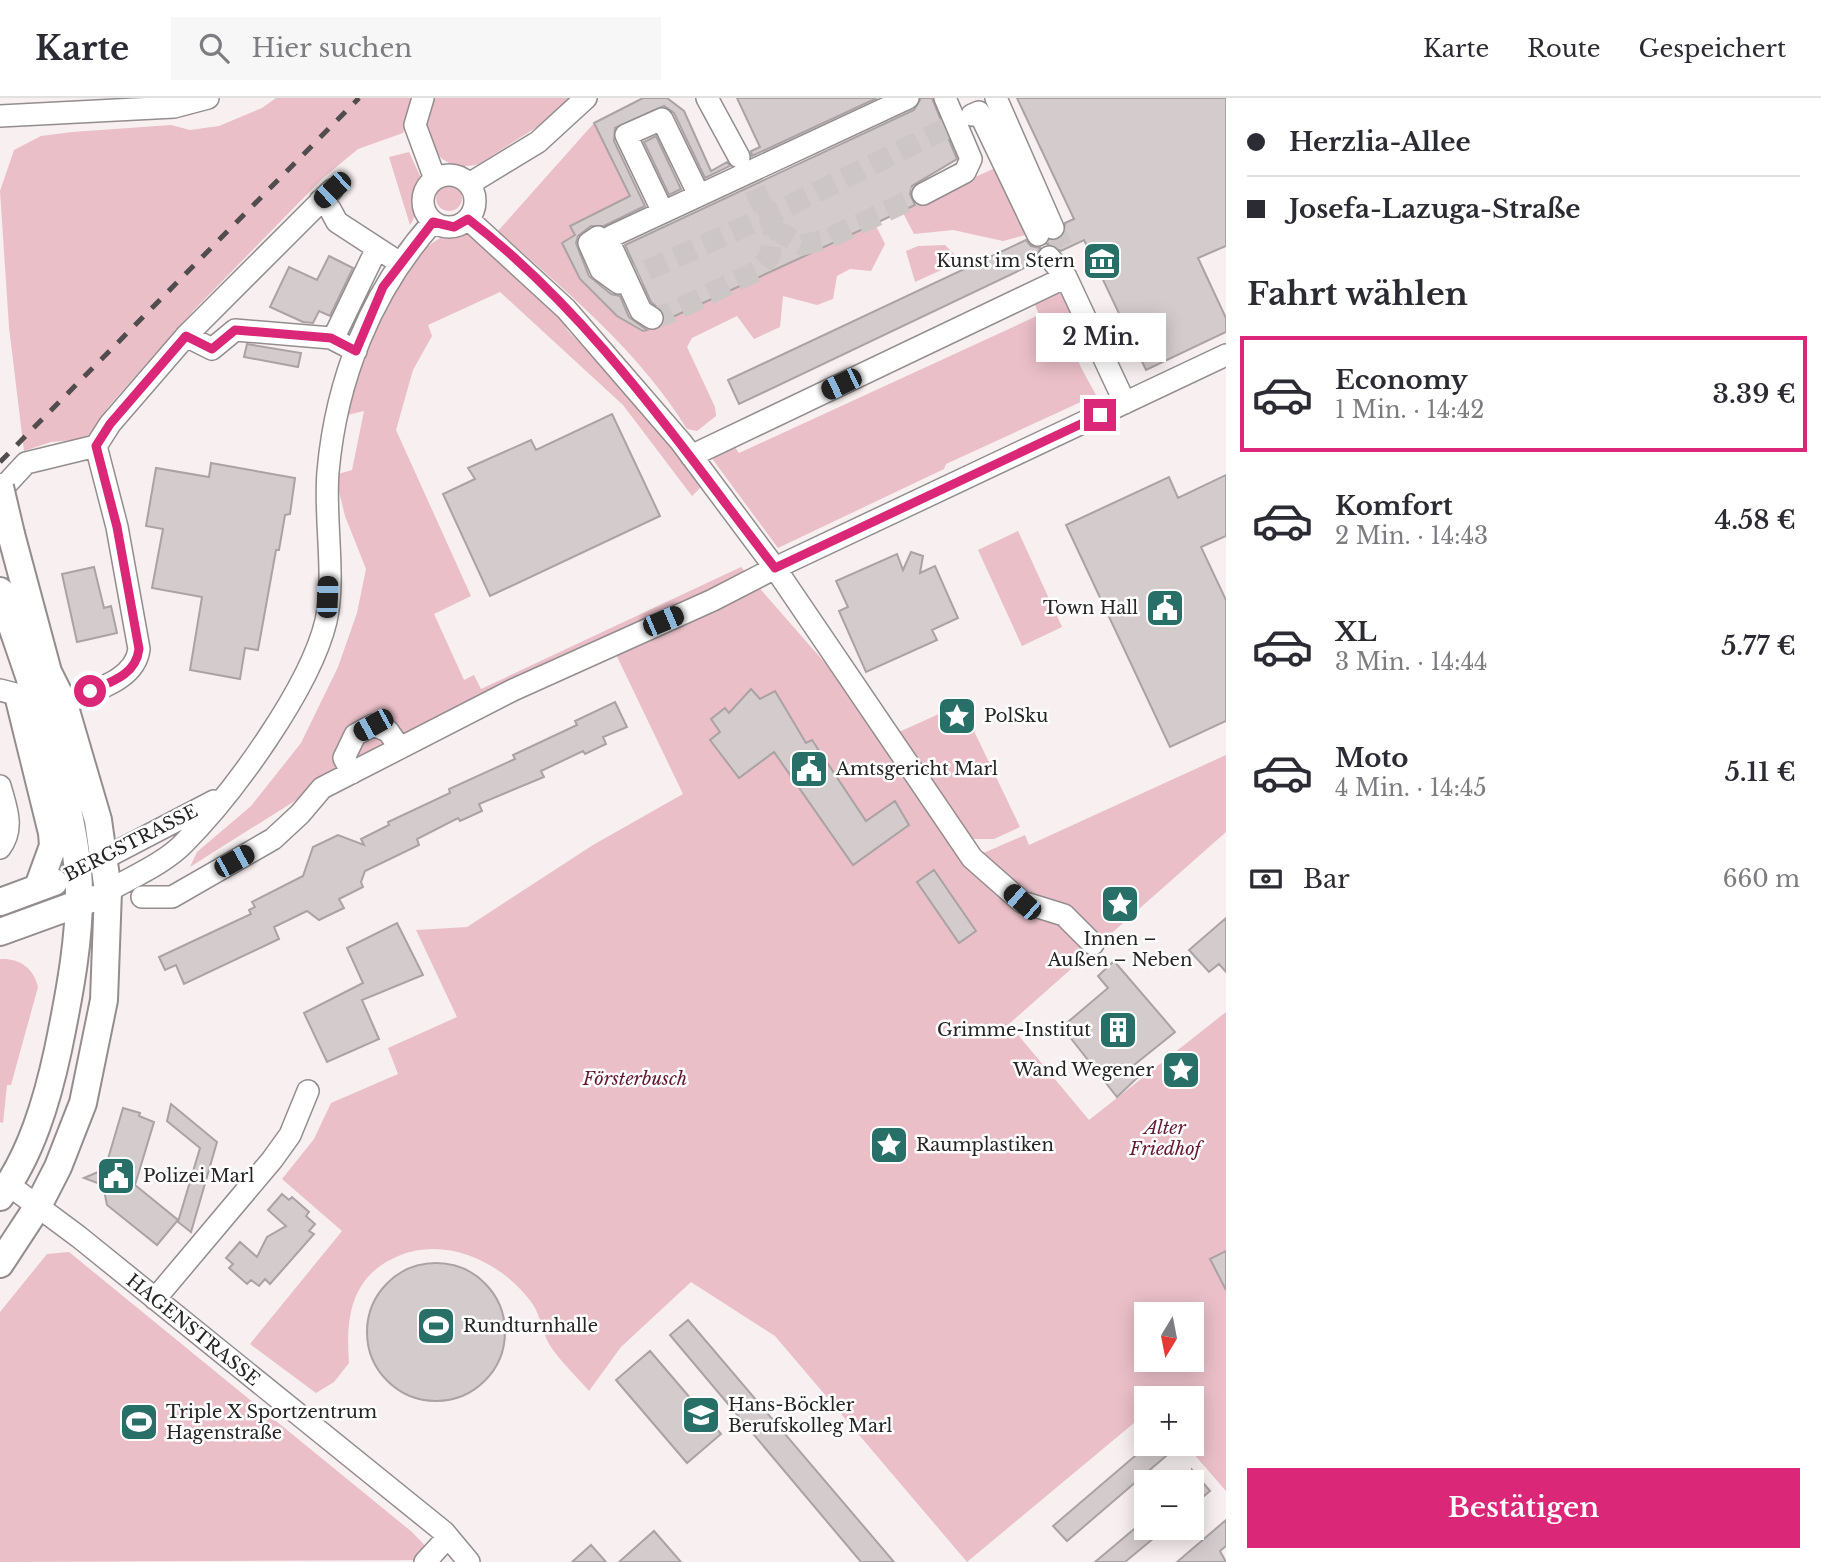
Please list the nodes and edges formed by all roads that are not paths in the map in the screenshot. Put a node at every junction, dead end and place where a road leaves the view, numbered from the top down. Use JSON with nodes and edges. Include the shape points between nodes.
{"nodes":[{"id":1,"x":208,"y":98,"type":"edge"},
{"id":2,"x":423,"y":98,"type":"edge"},
{"id":3,"x":586,"y":98,"type":"edge"},
{"id":4,"x":707,"y":98,"type":"edge"},
{"id":5,"x":908,"y":98,"type":"edge"},
{"id":6,"x":945,"y":98,"type":"edge"},
{"id":7,"x":996,"y":98,"type":"edge"},
{"id":8,"x":117,"y":104,"type":"edge"},
{"id":9,"x":975,"y":114,"type":"dead end"},
{"id":10,"x":0,"y":116,"type":"edge"},
{"id":11,"x":739,"y":157,"type":"tunnel mouth"},
{"id":12,"x":435,"y":178,"type":"junction"},
{"id":13,"x":469,"y":184,"type":"junction"},
{"id":14,"x":697,"y":191,"type":"dead end"},
{"id":15,"x":923,"y":194,"type":"tunnel mouth"},
{"id":16,"x":661,"y":208,"type":"dead end"},
{"id":17,"x":468,"y":219,"type":"junction"},
{"id":18,"x":433,"y":222,"type":"junction"},
{"id":19,"x":598,"y":237,"type":"dead end"},
{"id":20,"x":377,"y":248,"type":"junction"},
{"id":21,"x":1056,"y":253,"type":"tunnel mouth"},
{"id":22,"x":400,"y":263,"type":"junction"},
{"id":23,"x":1066,"y":277,"type":"junction"},
{"id":24,"x":620,"y":283,"type":"dead end"},
{"id":25,"x":652,"y":318,"type":"dead end"},
{"id":26,"x":186,"y":336,"type":"junction"},
{"id":27,"x":333,"y":340,"type":"junction"},
{"id":28,"x":356,"y":351,"type":"junction"},
{"id":29,"x":1226,"y":355,"type":"edge"},
{"id":30,"x":1125,"y":403,"type":"junction"},
{"id":31,"x":96,"y":446,"type":"junction"},
{"id":32,"x":691,"y":456,"type":"junction"},
{"id":33,"x":0,"y":489,"type":"edge"},
{"id":34,"x":775,"y":568,"type":"junction"},
{"id":35,"x":0,"y":591,"type":"edge"},
{"id":36,"x":0,"y":629,"type":"edge"},
{"id":37,"x":18,"y":694,"type":"edge"},
{"id":38,"x":64,"y":704,"type":"junction"},
{"id":39,"x":400,"y":748,"type":"junction"},
{"id":40,"x":352,"y":772,"type":"junction"},
{"id":41,"x":0,"y":786,"type":"edge"},
{"id":42,"x":222,"y":797,"type":"junction"},
{"id":43,"x":0,"y":848,"type":"edge"},
{"id":44,"x":103,"y":859,"type":"junction"},
{"id":45,"x":78,"y":873,"type":"junction"},
{"id":46,"x":38,"y":887,"type":"junction"},
{"id":47,"x":108,"y":891,"type":"junction"},
{"id":48,"x":142,"y":897,"type":"dead end"},
{"id":49,"x":0,"y":902,"type":"edge"},
{"id":50,"x":78,"y":905,"type":"junction"},
{"id":51,"x":0,"y":932,"type":"edge"},
{"id":52,"x":1093,"y":944,"type":"dead end"},
{"id":53,"x":308,"y":1091,"type":"dead end"},
{"id":54,"x":4,"y":1191,"type":"edge"},
{"id":55,"x":38,"y":1206,"type":"junction"},
{"id":56,"x":0,"y":1264,"type":"edge"},
{"id":57,"x":155,"y":1298,"type":"junction"},
{"id":58,"x":448,"y":1537,"type":"junction"},
{"id":59,"x":425,"y":1562,"type":"edge"},
{"id":60,"x":469,"y":1562,"type":"edge"}],
"edges":[{"from":1,"to":8,"type":"street","via":[[174,107]]},
{"from":2,"to":12,"type":"street","via":[[415,125]]},
{"from":3,"to":13,"type":"street","via":[[538,142]]},
{"from":4,"to":11,"type":"street"},
{"from":5,"to":25,"type":"street","via":[[612,236],[610,244],[641,311]]},
{"from":6,"to":15,"type":"street","via":[[971,159],[965,172]]},
{"from":7,"to":9,"type":"street","via":[[1046,231]]},
{"from":8,"to":10,"type":"street"},
{"from":12,"to":13,"type":"street","via":[[453,175]]},
{"from":12,"to":18,"type":"street","via":[[423,194],[423,205]]},
{"from":13,"to":17,"type":"street","via":[[475,203]]},
{"from":14,"to":16,"type":"street","via":[[662,119],[626,135]]},
{"from":17,"to":18,"type":"street","via":[[454,227]]},
{"from":17,"to":32,"type":"street","via":[[566,309]]},
{"from":18,"to":22,"type":"street","name":"BERGSTRASSE"},
{"from":19,"to":24,"type":"street","via":[[589,243],[601,270]]},
{"from":20,"to":22,"type":"street"},
{"from":20,"to":26,"type":"street","via":[[337,222],[326,196]]},
{"from":20,"to":27,"type":"street"},
{"from":21,"to":23,"type":"street"},
{"from":22,"to":28,"type":"street","name":"BERGSTRASSE","via":[[383,287]]},
{"from":23,"to":30,"type":"street"},
{"from":23,"to":32,"type":"street"},
{"from":26,"to":27,"type":"street","via":[[212,349],[235,330]]},
{"from":26,"to":31,"type":"street"},
{"from":27,"to":28,"type":"street"},
{"from":28,"to":42,"type":"street","name":"BERGSTRASSE","via":[[328,472],[326,619],[310,668],[269,736]]},
{"from":29,"to":30,"type":"street"},
{"from":30,"to":34,"type":"street"},
{"from":31,"to":33,"type":"street","via":[[26,463]]},
{"from":31,"to":38,"type":"street","via":[[117,527],[138,662]]},
{"from":32,"to":34,"type":"street"},
{"from":33,"to":38,"type":"main road","bridge":true,"via":[[48,672]]},
{"from":34,"to":39,"type":"street"},
{"from":34,"to":52,"type":"street","via":[[972,858],[1022,902],[1064,915]]},
{"from":35,"to":37,"type":"main road"},
{"from":36,"to":37,"type":"main road"},
{"from":37,"to":45,"type":"main road","via":[[71,829]]},
{"from":37,"to":46,"type":"main road","via":[[52,833],[53,846]]},
{"from":38,"to":44,"type":"main road","via":[[98,820]]},
{"from":39,"to":40,"type":"street"},
{"from":39,"to":40,"type":"street","via":[[388,732],[373,725],[355,735],[344,758]]},
{"from":40,"to":48,"type":"street","via":[[321,788],[273,839],[172,897]]},
{"from":41,"to":43,"type":"street","via":[[9,823],[8,838]]},
{"from":42,"to":44,"type":"street","name":"BERGSTRASSE"},
{"from":42,"to":47,"type":"street","name":"BERGSTRASSE","via":[[183,845]]},
{"from":44,"to":45,"type":"main road","name":"BERGSTRASSE"},
{"from":44,"to":47,"type":"main road"},
{"from":45,"to":46,"type":"main road","name":"BERGSTRASSE"},
{"from":45,"to":50,"type":"main road"},
{"from":46,"to":49,"type":"main road","name":"BERGSTRASSE"},
{"from":47,"to":50,"type":"main road","name":"BERGSTRASSE"},
{"from":47,"to":55,"type":"main road","via":[[104,1000],[93,1065],[83,1103]]},
{"from":50,"to":51,"type":"main road","name":"BERGSTRASSE"},
{"from":50,"to":54,"type":"main road","via":[[56,1060],[30,1144]]},
{"from":53,"to":57,"type":"street","via":[[290,1135],[272,1160]]},
{"from":54,"to":55,"type":"street","name":"HAGENSTRASSE"},
{"from":55,"to":56,"type":"main road"},
{"from":55,"to":57,"type":"street","name":"HAGENSTRASSE"},
{"from":57,"to":58,"type":"street","name":"HAGENSTRASSE"},
{"from":58,"to":59,"type":"street"},
{"from":58,"to":60,"type":"street","name":"HAGENSTRASSE"}]}
